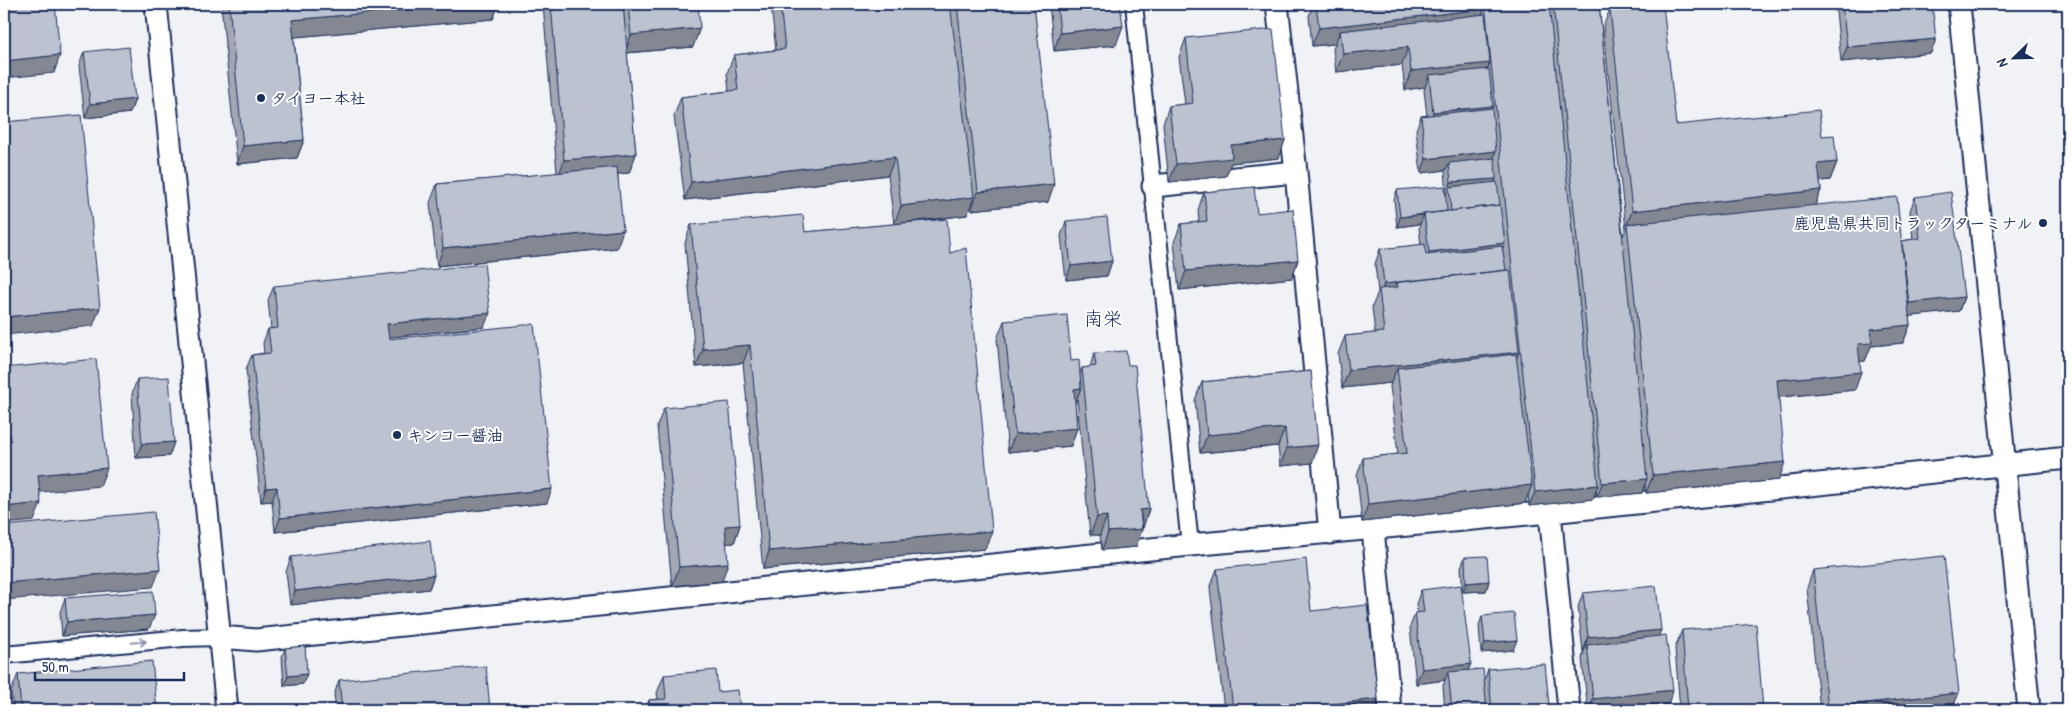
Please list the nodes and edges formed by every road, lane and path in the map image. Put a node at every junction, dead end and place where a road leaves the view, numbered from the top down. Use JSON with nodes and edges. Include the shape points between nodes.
{"nodes":[{"id":1,"x":156,"y":4,"type":"edge"},
{"id":2,"x":1134,"y":4,"type":"edge"},
{"id":3,"x":1277,"y":4,"type":"edge"},
{"id":4,"x":1959,"y":4,"type":"edge"},
{"id":5,"x":1296,"y":172,"type":"junction"},
{"id":6,"x":1153,"y":186,"type":"junction"},
{"id":7,"x":2068,"y":458,"type":"edge"},
{"id":8,"x":2005,"y":464,"type":"junction"},
{"id":9,"x":1550,"y":512,"type":"junction"},
{"id":10,"x":1373,"y":530,"type":"junction"},
{"id":11,"x":1330,"y":533,"type":"junction"},
{"id":12,"x":1190,"y":544,"type":"junction"},
{"id":13,"x":220,"y":637,"type":"junction"},
{"id":14,"x":4,"y":655,"type":"edge"},
{"id":15,"x":227,"y":710,"type":"edge"},
{"id":16,"x":1390,"y":710,"type":"edge"},
{"id":17,"x":1569,"y":710,"type":"edge"},
{"id":18,"x":2029,"y":710,"type":"edge"}],
"edges":[{"from":1,"to":13,"type":"street"},
{"from":2,"to":6,"type":"street"},
{"from":3,"to":5,"type":"street"},
{"from":4,"to":8,"type":"street"},
{"from":5,"to":6,"type":"street"},
{"from":5,"to":11,"type":"street"},
{"from":6,"to":12,"type":"street"},
{"from":7,"to":8,"type":"street"},
{"from":8,"to":9,"type":"street"},
{"from":8,"to":18,"type":"street"},
{"from":9,"to":10,"type":"street"},
{"from":9,"to":17,"type":"street"},
{"from":10,"to":11,"type":"street"},
{"from":10,"to":16,"type":"street"},
{"from":11,"to":12,"type":"street"},
{"from":12,"to":13,"type":"street","via":[[256,640]]},
{"from":14,"to":13,"type":"street","one_way":true},
{"from":13,"to":15,"type":"street"}]}
